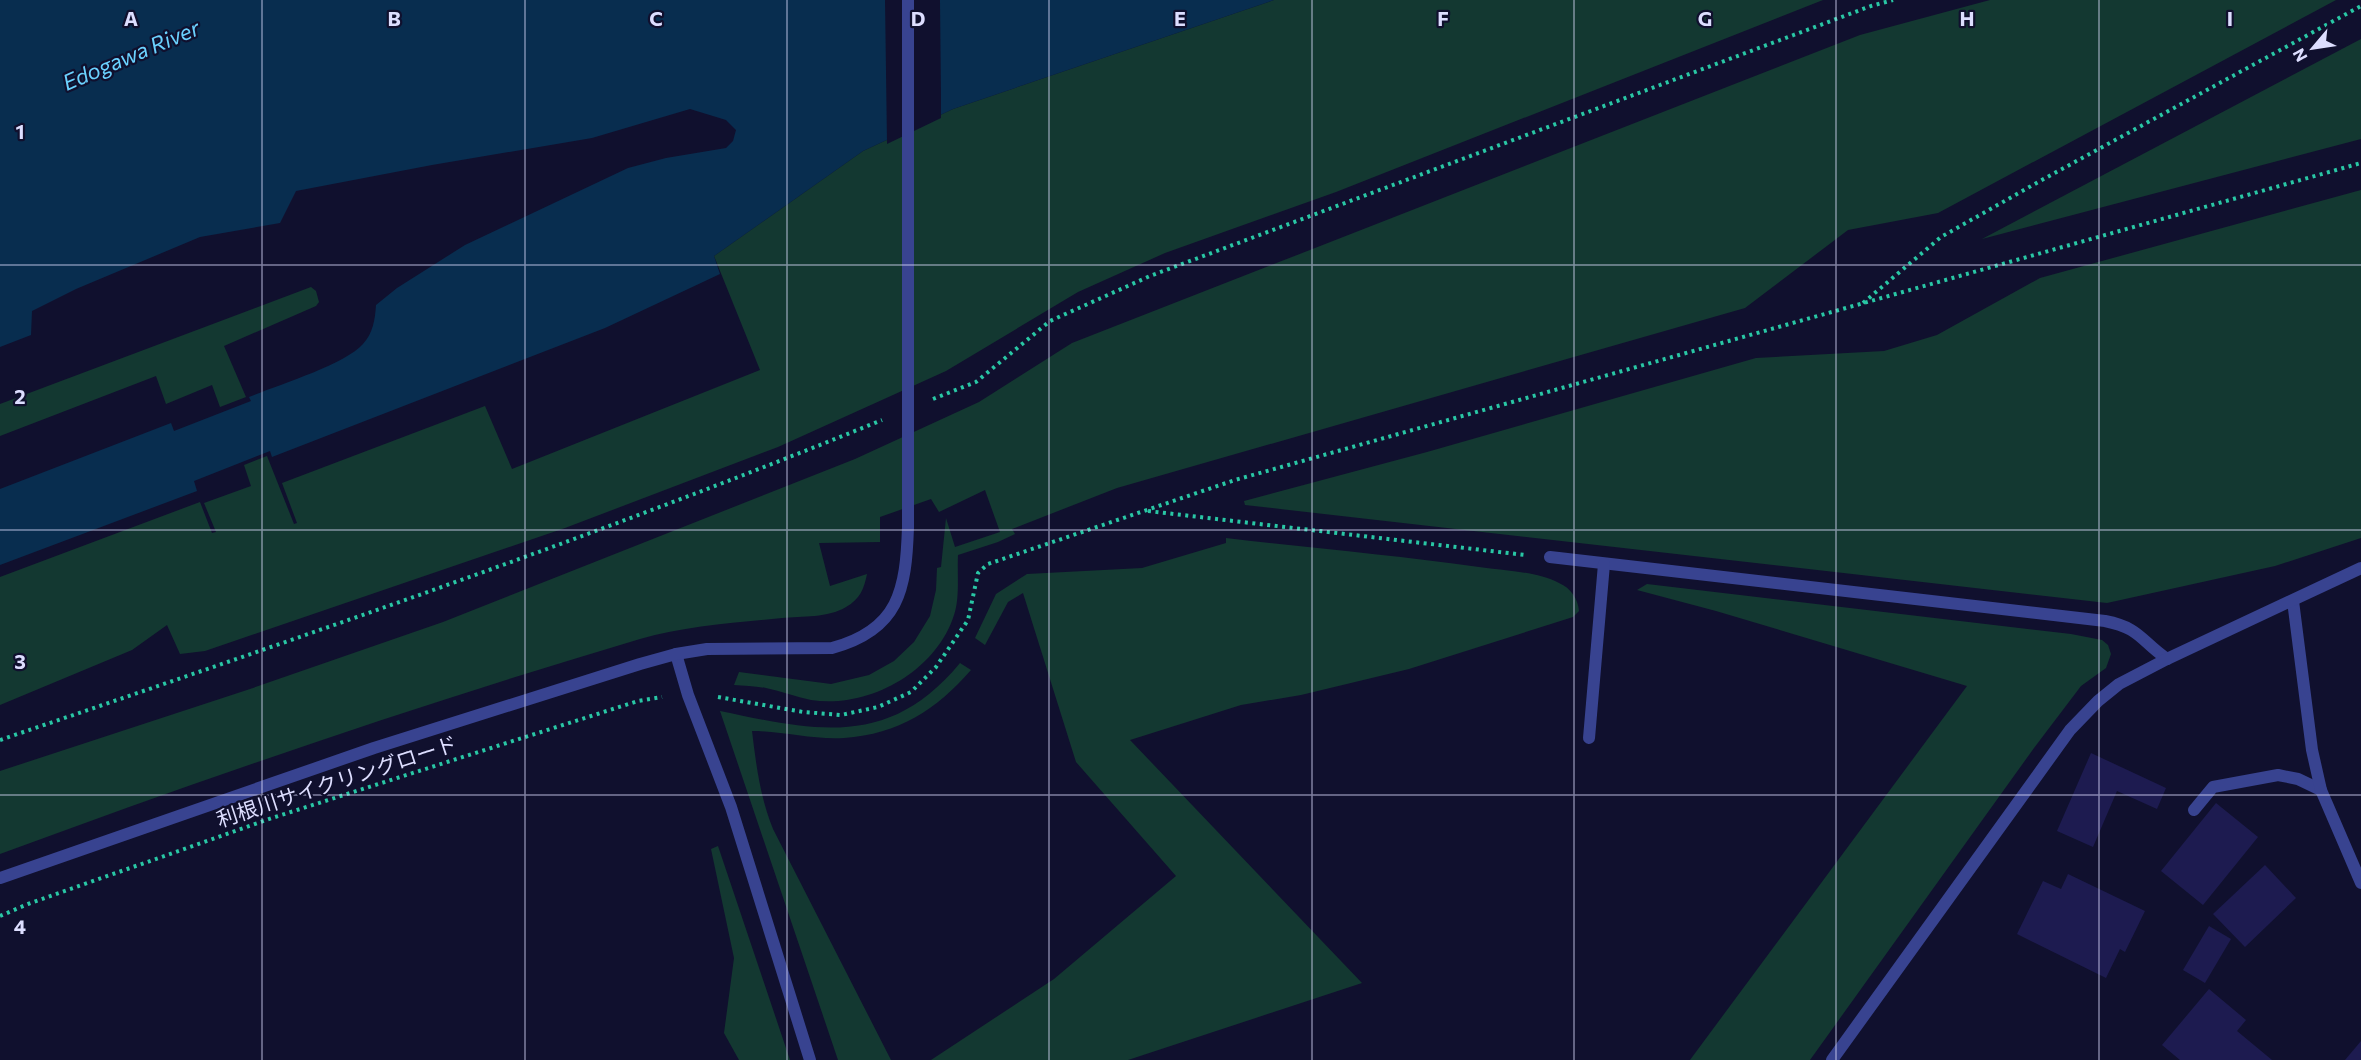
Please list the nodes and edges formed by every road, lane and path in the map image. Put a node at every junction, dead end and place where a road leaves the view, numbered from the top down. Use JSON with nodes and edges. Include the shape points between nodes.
{"nodes":[{"id":1,"x":908,"y":0,"type":"edge"},
{"id":2,"x":1893,"y":0,"type":"edge"},
{"id":3,"x":2361,"y":6,"type":"edge"},
{"id":4,"x":2361,"y":163,"type":"edge"},
{"id":5,"x":1860,"y":305,"type":"junction"},
{"id":6,"x":933,"y":400,"type":"dead end"},
{"id":7,"x":889,"y":417,"type":"dead end"},
{"id":8,"x":1147,"y":511,"type":"junction"},
{"id":9,"x":1550,"y":557,"type":"joint"},
{"id":10,"x":1604,"y":564,"type":"junction"},
{"id":11,"x":2361,"y":568,"type":"edge"},
{"id":12,"x":2294,"y":600,"type":"junction"},
{"id":13,"x":676,"y":654,"type":"junction"},
{"id":14,"x":2167,"y":659,"type":"junction"},
{"id":15,"x":688,"y":695,"type":"junction"},
{"id":16,"x":1589,"y":738,"type":"dead end"},
{"id":17,"x":0,"y":740,"type":"edge"},
{"id":18,"x":2321,"y":790,"type":"junction"},
{"id":19,"x":2194,"y":810,"type":"dead end"},
{"id":20,"x":0,"y":878,"type":"edge"},
{"id":21,"x":2361,"y":883,"type":"edge"},
{"id":22,"x":0,"y":916,"type":"edge"},
{"id":23,"x":810,"y":1060,"type":"edge"},
{"id":24,"x":1832,"y":1060,"type":"edge"}],
"edges":[{"from":1,"to":13,"type":"street","bridge":true,"via":[[908,527],[907,559],[896,603],[888,617],[872,631],[832,648],[707,649]]},
{"from":2,"to":6,"type":"path","via":[[1150,276],[1050,321],[976,382]]},
{"from":3,"to":5,"type":"path","via":[[1941,237]]},
{"from":4,"to":5,"type":"path","name":"利根川サイクリングロード"},
{"from":5,"to":8,"type":"path","name":"利根川サイクリングロード","via":[[1235,480]]},
{"from":7,"to":17,"type":"path","via":[[403,602]]},
{"from":8,"to":9,"type":"path"},
{"from":8,"to":15,"type":"path","name":"利根川サイクリングロード","via":[[988,564],[978,573],[968,620],[936,668],[911,692],[878,707],[841,715],[727,697]]},
{"from":9,"to":10,"type":"street"},
{"from":10,"to":14,"type":"street","via":[[2105,621],[2138,633]]},
{"from":10,"to":16,"type":"street"},
{"from":11,"to":12,"type":"street"},
{"from":12,"to":14,"type":"street"},
{"from":12,"to":18,"type":"street","via":[[2312,750]]},
{"from":13,"to":15,"type":"street"},
{"from":13,"to":20,"type":"street","via":[[374,748]]},
{"from":14,"to":24,"type":"street","via":[[2120,684],[2070,730]]},
{"from":15,"to":22,"type":"path","name":"利根川サイクリングロード","via":[[638,701],[272,818]]},
{"from":15,"to":23,"type":"street","via":[[730,807]]},
{"from":18,"to":19,"type":"street","via":[[2278,775],[2212,787]]},
{"from":18,"to":21,"type":"street"}]}
